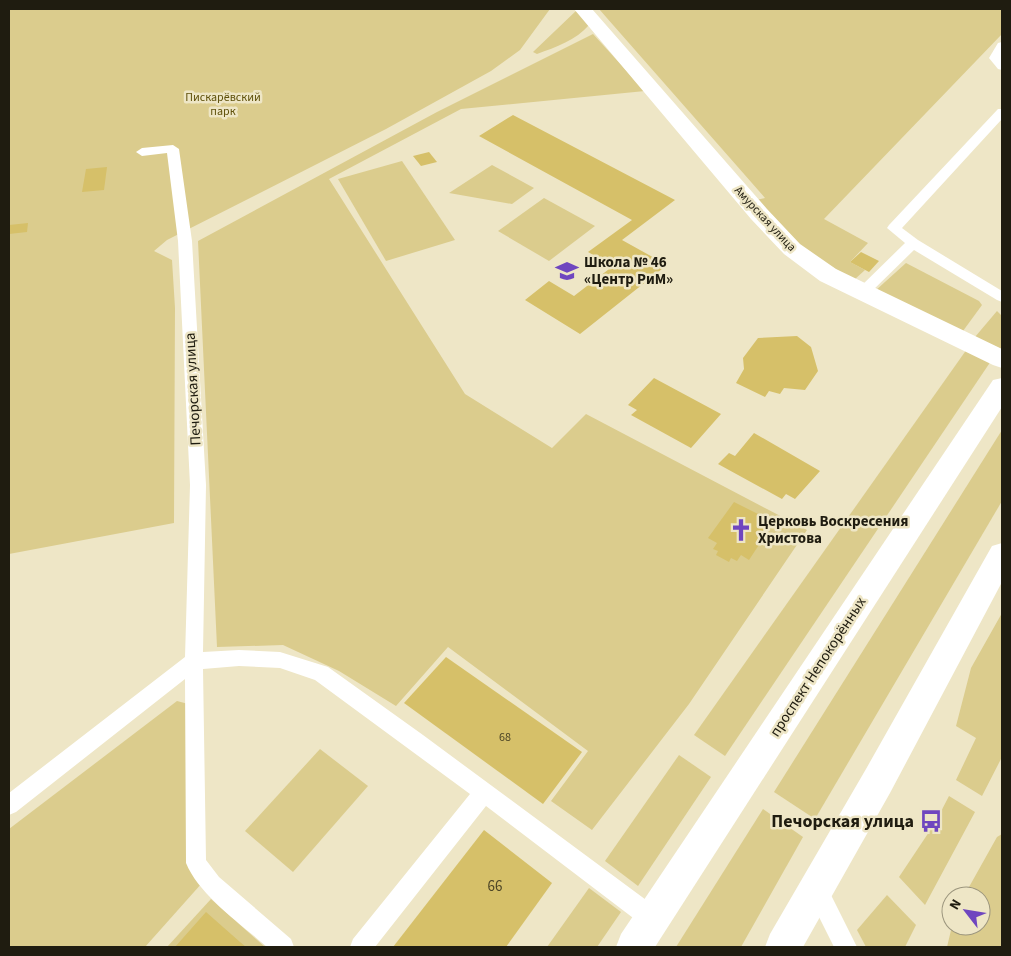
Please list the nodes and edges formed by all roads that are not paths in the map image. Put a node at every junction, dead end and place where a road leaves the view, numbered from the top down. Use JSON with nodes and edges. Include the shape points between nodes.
{"nodes":[{"id":1,"x":583,"y":9,"type":"edge"},
{"id":2,"x":1002,"y":45,"type":"edge"},
{"id":3,"x":1002,"y":67,"type":"edge"},
{"id":4,"x":1002,"y":112,"type":"edge"},
{"id":5,"x":142,"y":152,"type":"dead end"},
{"id":6,"x":913,"y":242,"type":"junction"},
{"id":7,"x":863,"y":292,"type":"junction"},
{"id":8,"x":1002,"y":297,"type":"edge"},
{"id":9,"x":1002,"y":359,"type":"edge"},
{"id":10,"x":1002,"y":387,"type":"edge"},
{"id":11,"x":1002,"y":555,"type":"edge"},
{"id":12,"x":194,"y":661,"type":"junction"},
{"id":13,"x":484,"y":793,"type":"junction"},
{"id":14,"x":9,"y":805,"type":"edge"},
{"id":15,"x":816,"y":889,"type":"junction"},
{"id":16,"x":653,"y":919,"type":"junction"},
{"id":17,"x":283,"y":947,"type":"edge"},
{"id":18,"x":360,"y":947,"type":"edge"},
{"id":19,"x":634,"y":947,"type":"edge"},
{"id":20,"x":783,"y":947,"type":"edge"},
{"id":21,"x":846,"y":947,"type":"edge"}],
"edges":[{"from":1,"to":7,"type":"main road","name":"Амурская улица","via":[[792,250],[828,275]]},
{"from":2,"to":3,"type":"lane","via":[[995,58]]},
{"from":4,"to":6,"type":"lane","via":[[894,228]]},
{"from":5,"to":12,"type":"lane","name":"Печорская улица","via":[[173,149],[185,241],[198,485]]},
{"from":6,"to":7,"type":"lane"},
{"from":6,"to":8,"type":"lane"},
{"from":7,"to":9,"type":"main road","name":"Амурская улица"},
{"from":10,"to":16,"type":"main road","name":"проспект Непокорённых"},
{"from":11,"to":15,"type":"main road"},
{"from":12,"to":13,"type":"lane","via":[[280,660],[321,673]]},
{"from":12,"to":14,"type":"lane"},
{"from":12,"to":17,"type":"lane","via":[[196,863],[212,884]]},
{"from":13,"to":16,"type":"lane"},
{"from":13,"to":18,"type":"lane"},
{"from":15,"to":20,"type":"main road"},
{"from":15,"to":21,"type":"lane"},
{"from":16,"to":19,"type":"main road","name":"проспект Непокорённых"}]}
